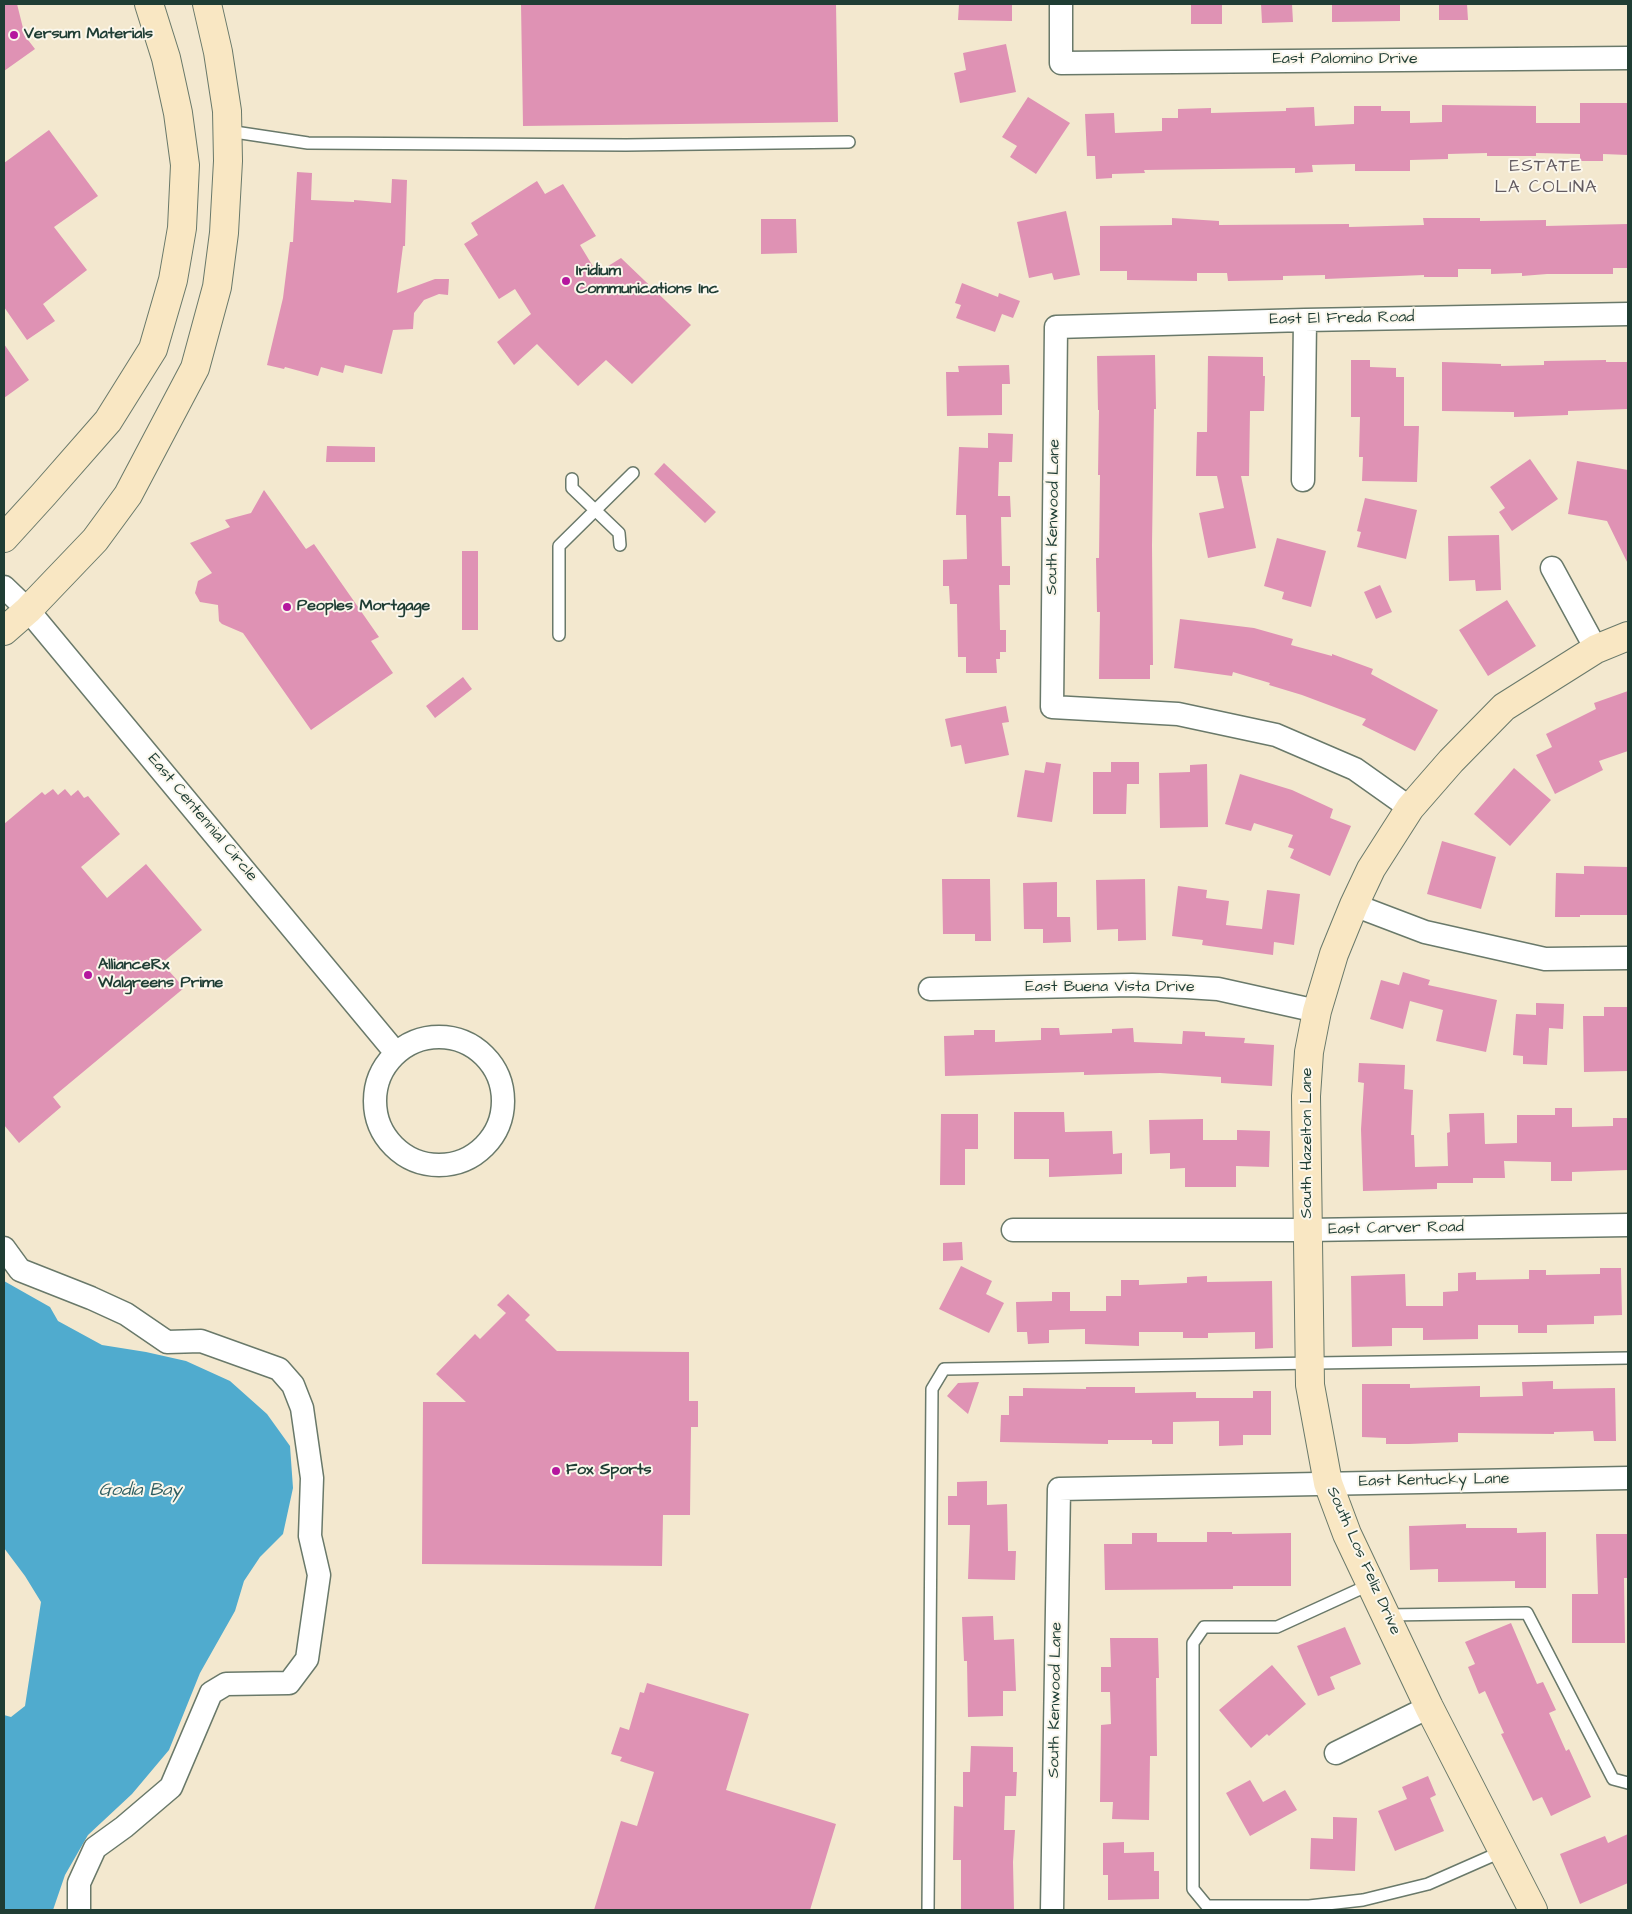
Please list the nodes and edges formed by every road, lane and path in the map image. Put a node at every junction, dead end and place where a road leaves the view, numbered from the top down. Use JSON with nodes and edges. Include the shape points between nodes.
{"nodes":[{"id":1,"x":149,"y":4,"type":"edge"},
{"id":2,"x":208,"y":4,"type":"edge"},
{"id":3,"x":1061,"y":4,"type":"edge"},
{"id":4,"x":1628,"y":58,"type":"edge"},
{"id":5,"x":228,"y":131,"type":"junction"},
{"id":6,"x":849,"y":142,"type":"dead end"},
{"id":7,"x":1628,"y":314,"type":"edge"},
{"id":8,"x":1305,"y":320,"type":"junction"},
{"id":9,"x":1056,"y":327,"type":"joint"},
{"id":10,"x":633,"y":473,"type":"dead end"},
{"id":11,"x":572,"y":479,"type":"dead end"},
{"id":12,"x":1303,"y":480,"type":"dead end"},
{"id":13,"x":596,"y":510,"type":"junction"},
{"id":14,"x":4,"y":538,"type":"edge"},
{"id":15,"x":620,"y":546,"type":"dead end"},
{"id":16,"x":1552,"y":568,"type":"dead end"},
{"id":17,"x":4,"y":587,"type":"edge"},
{"id":18,"x":28,"y":610,"type":"junction"},
{"id":19,"x":4,"y":631,"type":"edge"},
{"id":20,"x":560,"y":635,"type":"dead end"},
{"id":21,"x":1628,"y":636,"type":"edge"},
{"id":22,"x":1596,"y":650,"type":"junction"},
{"id":23,"x":1410,"y":808,"type":"junction"},
{"id":24,"x":1354,"y":904,"type":"junction"},
{"id":25,"x":1628,"y":958,"type":"edge"},
{"id":26,"x":930,"y":990,"type":"dead end"},
{"id":27,"x":1318,"y":1011,"type":"junction"},
{"id":28,"x":396,"y":1053,"type":"junction"},
{"id":29,"x":1628,"y":1225,"type":"edge"},
{"id":30,"x":1013,"y":1230,"type":"dead end"},
{"id":31,"x":1308,"y":1230,"type":"junction"},
{"id":32,"x":4,"y":1248,"type":"edge"},
{"id":33,"x":1628,"y":1358,"type":"edge"},
{"id":34,"x":1310,"y":1363,"type":"junction"},
{"id":35,"x":1628,"y":1478,"type":"edge"},
{"id":36,"x":1328,"y":1484,"type":"junction"},
{"id":37,"x":1059,"y":1489,"type":"joint"},
{"id":38,"x":1371,"y":1584,"type":"junction"},
{"id":39,"x":1386,"y":1615,"type":"junction"},
{"id":40,"x":1429,"y":1707,"type":"junction"},
{"id":41,"x":1336,"y":1753,"type":"dead end"},
{"id":42,"x":1628,"y":1783,"type":"edge"},
{"id":43,"x":1503,"y":1851,"type":"junction"},
{"id":44,"x":79,"y":1910,"type":"edge"},
{"id":45,"x":928,"y":1910,"type":"edge"},
{"id":46,"x":1052,"y":1910,"type":"edge"},
{"id":47,"x":1533,"y":1910,"type":"edge"}],
"edges":[{"from":1,"to":14,"type":"street","via":[[166,58],[185,165],[182,228],[173,280],[153,349],[108,420]]},
{"from":2,"to":5,"type":"street"},
{"from":3,"to":4,"type":"street","name":"East Palomino Drive","via":[[1061,63]]},
{"from":5,"to":6,"type":"lane","via":[[308,142],[626,145]]},
{"from":5,"to":18,"type":"street","via":[[218,278],[195,368],[128,495],[95,540]]},
{"from":7,"to":8,"type":"street","name":"East El Freda Road"},
{"from":8,"to":9,"type":"street","name":"East El Freda Road"},
{"from":8,"to":12,"type":"street"},
{"from":9,"to":23,"type":"street","name":"South Kenwood Lane","via":[[1052,707],[1178,714],[1276,735],[1355,769]]},
{"from":10,"to":13,"type":"lane"},
{"from":11,"to":13,"type":"lane","via":[[572,488]]},
{"from":13,"to":15,"type":"lane","via":[[619,533]]},
{"from":13,"to":20,"type":"lane","via":[[560,546]]},
{"from":16,"to":22,"type":"street"},
{"from":17,"to":18,"type":"street","name":"East Centennial Circle"},
{"from":18,"to":19,"type":"street"},
{"from":18,"to":28,"type":"street","name":"East Centennial Circle"},
{"from":21,"to":22,"type":"street","name":"South Hazelton Lane"},
{"from":22,"to":23,"type":"street","name":"South Hazelton Lane","via":[[1504,707]]},
{"from":23,"to":24,"type":"street","name":"South Hazelton Lane","via":[[1371,869]]},
{"from":24,"to":25,"type":"street","via":[[1424,932],[1545,959]]},
{"from":24,"to":27,"type":"street","name":"South Hazelton Lane","via":[[1334,954]]},
{"from":26,"to":27,"type":"street","name":"East Buena Vista Drive","via":[[1132,985],[1218,989]]},
{"from":27,"to":31,"type":"street","name":"South Hazelton Lane","via":[[1309,1052],[1306,1096]]},
{"from":28,"to":28,"type":"street","via":[[383,1070],[375,1090],[375,1111],[382,1132],[395,1149],[413,1161],[434,1165],[456,1164],[476,1155],[491,1140],[501,1121],[504,1100],[500,1080],[490,1062],[475,1047],[456,1039],[435,1037],[414,1042]]},
{"from":29,"to":31,"type":"street","name":"East Carver Road"},
{"from":30,"to":31,"type":"street","name":"East Carver Road"},
{"from":31,"to":34,"type":"street","name":"South Los Feliz Drive"},
{"from":32,"to":44,"type":"street","via":[[20,1270],[126,1314],[167,1342],[201,1341],[279,1369],[293,1385],[302,1408],[312,1478],[310,1536],[319,1575],[307,1659],[289,1683],[226,1684],[212,1693],[171,1787],[96,1848],[80,1883]]},
{"from":33,"to":34,"type":"lane"},
{"from":34,"to":36,"type":"street","name":"South Los Feliz Drive","via":[[1310,1385]]},
{"from":34,"to":45,"type":"lane","via":[[944,1369],[932,1389]]},
{"from":35,"to":36,"type":"street","name":"East Kentucky Lane"},
{"from":36,"to":37,"type":"street","name":"East Kentucky Lane"},
{"from":36,"to":38,"type":"street","name":"South Los Feliz Drive"},
{"from":37,"to":46,"type":"street","name":"South Kenwood Lane"},
{"from":38,"to":39,"type":"street","name":"South Los Feliz Drive"},
{"from":38,"to":43,"type":"lane","via":[[1277,1626],[1204,1626],[1193,1643],[1192,1889],[1207,1906],[1309,1906],[1354,1901],[1428,1884]]},
{"from":39,"to":40,"type":"street","name":"South Los Feliz Drive"},
{"from":39,"to":42,"type":"lane","via":[[1527,1613],[1613,1779]]},
{"from":40,"to":41,"type":"street"},
{"from":40,"to":43,"type":"street","name":"South Los Feliz Drive"},
{"from":43,"to":47,"type":"street","name":"South Los Feliz Drive"}]}
